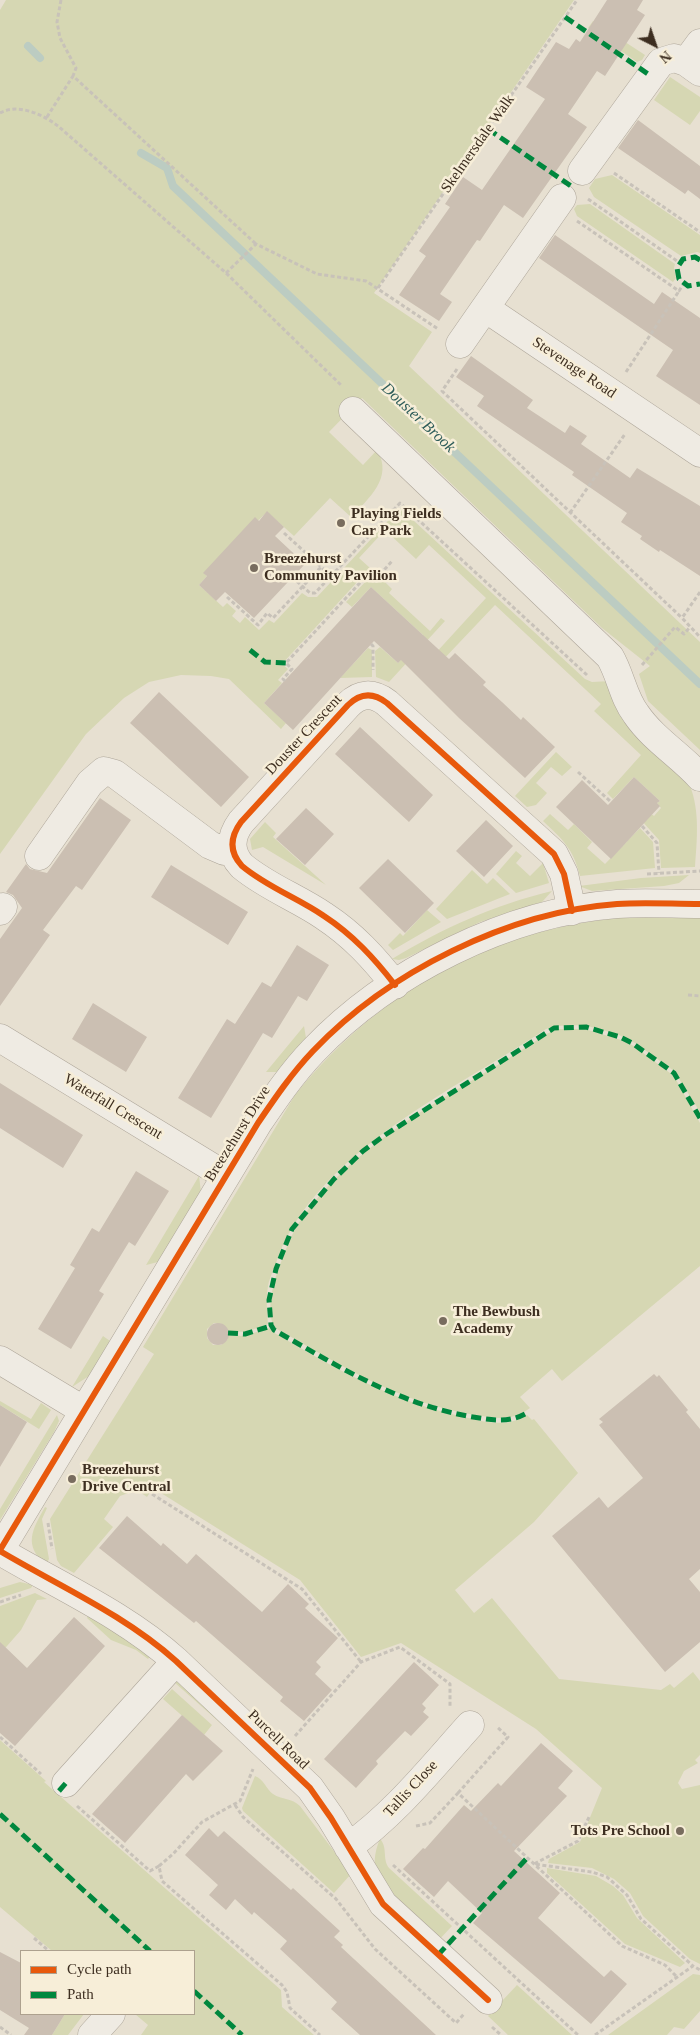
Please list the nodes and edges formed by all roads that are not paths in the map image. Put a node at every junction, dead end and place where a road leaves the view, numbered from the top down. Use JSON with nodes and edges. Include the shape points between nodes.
{"nodes":[{"id":1,"x":696,"y":59,"type":"edge"},
{"id":2,"x":485,"y":308,"type":"junction"},
{"id":3,"x":460,"y":344,"type":"road end"},
{"id":4,"x":354,"y":412,"type":"road end"},
{"id":5,"x":700,"y":454,"type":"edge"},
{"id":6,"x":700,"y":777,"type":"edge"},
{"id":7,"x":233,"y":851,"type":"junction"},
{"id":8,"x":38,"y":856,"type":"dead end"},
{"id":9,"x":700,"y":904,"type":"edge"},
{"id":10,"x":572,"y":911,"type":"junction"},
{"id":11,"x":395,"y":985,"type":"junction"},
{"id":12,"x":0,"y":1038,"type":"edge"},
{"id":13,"x":226,"y":1176,"type":"junction"},
{"id":14,"x":0,"y":1360,"type":"edge"},
{"id":15,"x":83,"y":1410,"type":"junction"},
{"id":16,"x":0,"y":1550,"type":"edge"},
{"id":17,"x":176,"y":1661,"type":"junction"},
{"id":18,"x":470,"y":1725,"type":"road end"},
{"id":19,"x":61,"y":1788,"type":"road end"},
{"id":20,"x":348,"y":1847,"type":"junction"},
{"id":21,"x":477,"y":2006,"type":"road end"},
{"id":22,"x":110,"y":2015,"type":"edge"},
{"id":23,"x":92,"y":2035,"type":"edge"}],
"edges":[{"from":1,"to":2,"type":"street","via":[[674,58],[661,62]]},
{"from":2,"to":3,"type":"street"},
{"from":2,"to":5,"type":"street","name":"Stevenage Road"},
{"from":4,"to":6,"type":"street","via":[[610,657],[627,701],[636,714]]},
{"from":7,"to":8,"type":"street","via":[[210,845],[114,774],[104,771],[90,783]]},
{"from":7,"to":10,"type":"street","name":"Douster Crescent","via":[[233,836],[241,822],[351,702],[362,695],[373,695],[391,706],[554,854],[562,867]]},
{"from":7,"to":11,"type":"street","via":[[247,871],[322,914],[351,936]]},
{"from":9,"to":10,"type":"street","name":"Breezehurst Drive","via":[[616,904]]},
{"from":10,"to":11,"type":"street","name":"Breezehurst Drive","via":[[488,935]]},
{"from":11,"to":13,"type":"street","name":"Breezehurst Drive","via":[[338,1028],[304,1062],[272,1102]]},
{"from":12,"to":13,"type":"street","name":"Waterfall Crescent"},
{"from":13,"to":15,"type":"street","name":"Breezehurst Drive"},
{"from":14,"to":15,"type":"street"},
{"from":15,"to":16,"type":"street","name":"Breezehurst Drive"},
{"from":16,"to":17,"type":"street","name":"Purcell Road","via":[[118,1619]]},
{"from":17,"to":19,"type":"street"},
{"from":17,"to":20,"type":"street","name":"Purcell Road","via":[[265,1761],[318,1797]]},
{"from":18,"to":20,"type":"street","name":"Tallis Close","via":[[390,1812]]},
{"from":20,"to":21,"type":"street","name":"Purcell Road","via":[[383,1904]]},
{"from":22,"to":23,"type":"street"}]}
